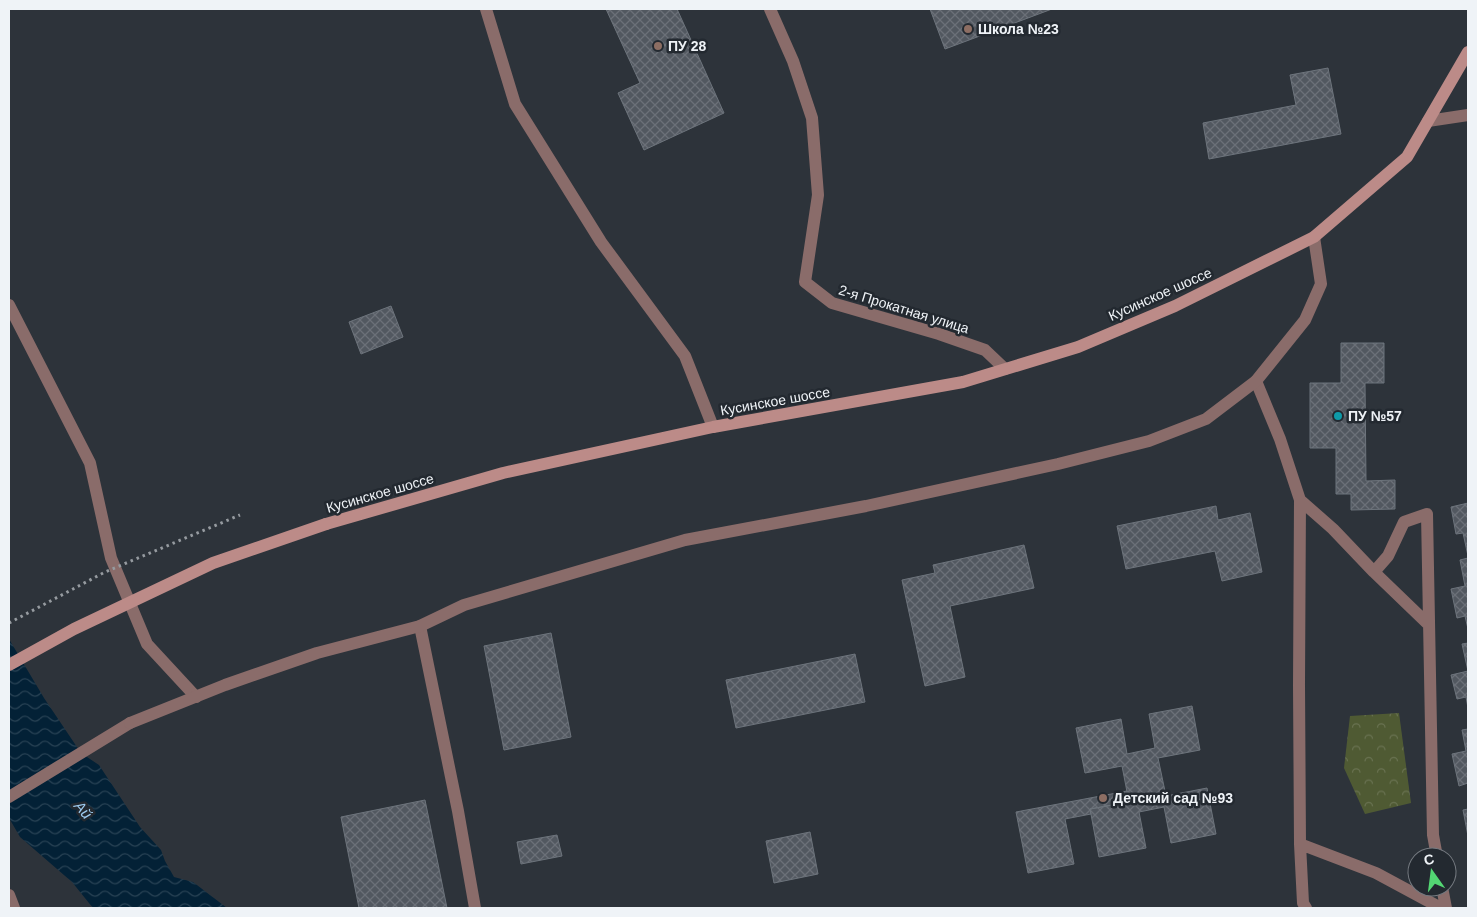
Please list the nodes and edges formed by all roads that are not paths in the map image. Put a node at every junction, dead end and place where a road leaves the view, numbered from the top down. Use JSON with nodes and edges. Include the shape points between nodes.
{"nodes":[{"id":1,"x":486,"y":9,"type":"edge"},
{"id":2,"x":770,"y":9,"type":"edge"},
{"id":3,"x":1468,"y":52,"type":"edge"},
{"id":4,"x":1468,"y":115,"type":"edge"},
{"id":5,"x":1428,"y":121,"type":"junction"},
{"id":6,"x":1314,"y":237,"type":"junction"},
{"id":7,"x":9,"y":305,"type":"edge"},
{"id":8,"x":1004,"y":369,"type":"junction"},
{"id":9,"x":1256,"y":381,"type":"junction"},
{"id":10,"x":712,"y":428,"type":"junction"},
{"id":11,"x":1300,"y":500,"type":"junction"},
{"id":12,"x":1374,"y":572,"type":"junction"},
{"id":13,"x":1429,"y":624,"type":"junction"},
{"id":14,"x":420,"y":626,"type":"junction"},
{"id":15,"x":9,"y":665,"type":"edge"},
{"id":16,"x":196,"y":696,"type":"junction"},
{"id":17,"x":9,"y":797,"type":"edge"},
{"id":18,"x":1300,"y":844,"type":"junction"},
{"id":19,"x":1435,"y":847,"type":"edge"},
{"id":20,"x":9,"y":894,"type":"edge"},
{"id":21,"x":14,"y":908,"type":"edge"},
{"id":22,"x":475,"y":908,"type":"edge"},
{"id":23,"x":1306,"y":908,"type":"edge"},
{"id":24,"x":1441,"y":908,"type":"edge"}],
"edges":[{"from":1,"to":10,"type":"street","via":[[515,104],[601,242],[685,356]]},
{"from":2,"to":8,"type":"street","name":"2-я Прокатная улица","via":[[793,61],[812,118],[818,195],[805,282],[832,303],[985,350]]},
{"from":3,"to":5,"type":"main road","name":"Кусинское шоссе"},
{"from":4,"to":5,"type":"street"},
{"from":5,"to":6,"type":"main road","name":"Кусинское шоссе","via":[[1407,157]]},
{"from":6,"to":8,"type":"main road","name":"Кусинское шоссе","via":[[1157,313],[1078,347]]},
{"from":6,"to":9,"type":"street","via":[[1321,284],[1305,320]]},
{"from":7,"to":16,"type":"street","via":[[90,463],[111,558],[146,644]]},
{"from":8,"to":10,"type":"main road","name":"Кусинское шоссе","via":[[963,382]]},
{"from":9,"to":11,"type":"street"},
{"from":9,"to":14,"type":"street","via":[[1206,419],[1149,441],[866,506],[685,540],[464,606]]},
{"from":10,"to":15,"type":"main road","name":"Кусинское шоссе","bridge":true,"via":[[503,473],[326,524],[213,564],[74,630]]},
{"from":11,"to":12,"type":"street"},
{"from":11,"to":18,"type":"street"},
{"from":12,"to":13,"type":"street"},
{"from":12,"to":13,"type":"street","via":[[1388,556],[1404,522],[1427,514]]},
{"from":13,"to":19,"type":"street"},
{"from":14,"to":16,"type":"street","via":[[317,653]]},
{"from":14,"to":22,"type":"street"},
{"from":16,"to":17,"type":"street","via":[[130,723]]},
{"from":18,"to":23,"type":"street","via":[[1303,903]]},
{"from":18,"to":24,"type":"street","via":[[1376,873]]},
{"from":20,"to":21,"type":"street"}]}
